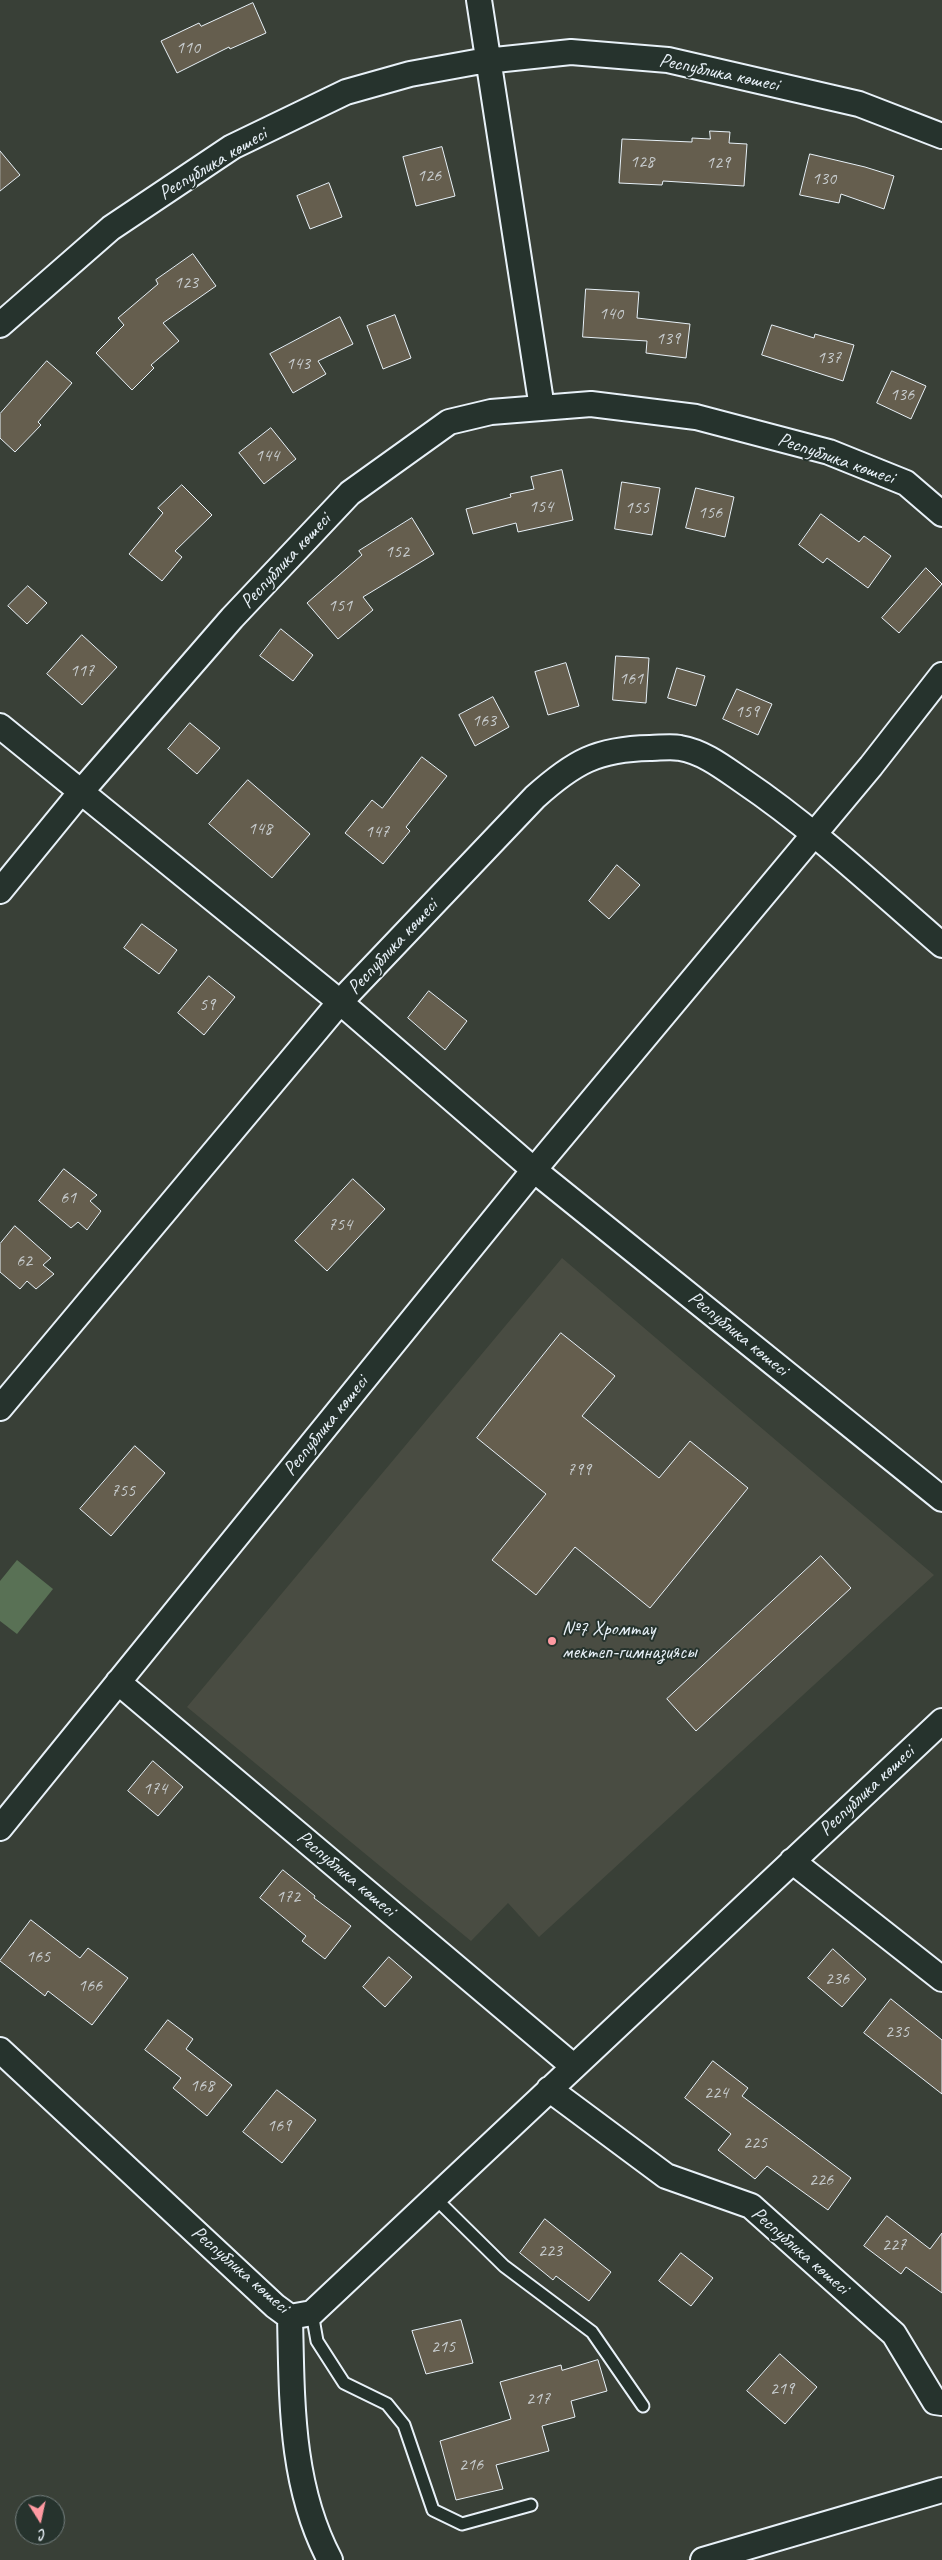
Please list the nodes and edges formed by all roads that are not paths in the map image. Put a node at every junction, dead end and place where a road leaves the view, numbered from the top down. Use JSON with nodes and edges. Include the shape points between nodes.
{"nodes":[{"id":1,"x":479,"y":0,"type":"edge"},
{"id":2,"x":489,"y":61,"type":"junction"},
{"id":3,"x":942,"y":136,"type":"edge"},
{"id":4,"x":0,"y":325,"type":"edge"},
{"id":5,"x":542,"y":408,"type":"junction"},
{"id":6,"x":942,"y":514,"type":"edge"},
{"id":7,"x":942,"y":675,"type":"edge"},
{"id":8,"x":0,"y":726,"type":"edge"},
{"id":9,"x":80,"y":793,"type":"junction"},
{"id":10,"x":814,"y":834,"type":"junction"},
{"id":11,"x":0,"y":891,"type":"edge"},
{"id":12,"x":942,"y":945,"type":"edge"},
{"id":13,"x":340,"y":1002,"type":"junction"},
{"id":14,"x":534,"y":1170,"type":"junction"},
{"id":15,"x":0,"y":1408,"type":"edge"},
{"id":16,"x":942,"y":1499,"type":"edge"},
{"id":17,"x":118,"y":1682,"type":"junction"},
{"id":18,"x":942,"y":1721,"type":"edge"},
{"id":19,"x":0,"y":1828,"type":"edge"},
{"id":20,"x":792,"y":1861,"type":"junction"},
{"id":21,"x":942,"y":1979,"type":"edge"},
{"id":22,"x":0,"y":2050,"type":"edge"},
{"id":23,"x":573,"y":2066,"type":"junction"},
{"id":24,"x":549,"y":2089,"type":"junction"},
{"id":25,"x":433,"y":2196,"type":"junction"},
{"id":26,"x":301,"y":2315,"type":"junction"},
{"id":27,"x":942,"y":2403,"type":"edge"},
{"id":28,"x":643,"y":2406,"type":"dead end"},
{"id":29,"x":942,"y":2490,"type":"edge"},
{"id":30,"x":530,"y":2504,"type":"dead end"},
{"id":31,"x":330,"y":2560,"type":"edge"},
{"id":32,"x":703,"y":2560,"type":"edge"}],
"edges":[{"from":1,"to":2,"type":"street"},
{"from":2,"to":3,"type":"street","name":"Республика көшесі","via":[[571,52],[668,60],[859,104]]},
{"from":2,"to":4,"type":"street","name":"Республика көшесі","via":[[410,74],[346,92],[232,147],[111,228]]},
{"from":2,"to":5,"type":"street"},
{"from":5,"to":6,"type":"street","name":"Республика көшесі","via":[[591,404],[696,417],[829,452],[906,483]]},
{"from":5,"to":9,"type":"street","name":"Республика көшесі","via":[[492,412],[449,422],[350,493],[232,618]]},
{"from":7,"to":10,"type":"street","name":"Республика көшесі"},
{"from":8,"to":9,"type":"street","name":"Республика көшесі"},
{"from":9,"to":11,"type":"street","name":"Республика көшесі"},
{"from":9,"to":13,"type":"street","name":"Республика көшесі"},
{"from":10,"to":12,"type":"street","name":"Республика көшесі"},
{"from":10,"to":13,"type":"street","name":"Республика көшесі","via":[[711,759],[680,748],[600,753],[565,771],[535,796]]},
{"from":10,"to":14,"type":"street","name":"Республика көшесі"},
{"from":13,"to":14,"type":"street","name":"Республика көшесі"},
{"from":13,"to":15,"type":"street","name":"Республика көшесі"},
{"from":14,"to":16,"type":"street","name":"Республика көшесі"},
{"from":14,"to":17,"type":"street","name":"Республика көшесі"},
{"from":17,"to":19,"type":"street","name":"Республика көшесі"},
{"from":17,"to":23,"type":"street","name":"Республика көшесі"},
{"from":18,"to":20,"type":"street","name":"Республика көшесі"},
{"from":20,"to":21,"type":"street"},
{"from":20,"to":23,"type":"street","name":"Республика көшесі"},
{"from":22,"to":26,"type":"street","name":"Республика көшесі","via":[[275,2306]]},
{"from":23,"to":24,"type":"street","name":"Республика көшесі"},
{"from":24,"to":25,"type":"street","name":"Республика көшесі"},
{"from":24,"to":27,"type":"street","name":"Республика көшесі","via":[[666,2176],[751,2206],[894,2334],[935,2402]]},
{"from":25,"to":26,"type":"street","name":"Республика көшесі"},
{"from":25,"to":28,"type":"lane","via":[[504,2266],[592,2332]]},
{"from":26,"to":30,"type":"lane","via":[[344,2383],[387,2404],[404,2425],[433,2510],[462,2524]]},
{"from":26,"to":31,"type":"street","via":[[293,2421],[300,2477]]},
{"from":29,"to":32,"type":"street"}]}
